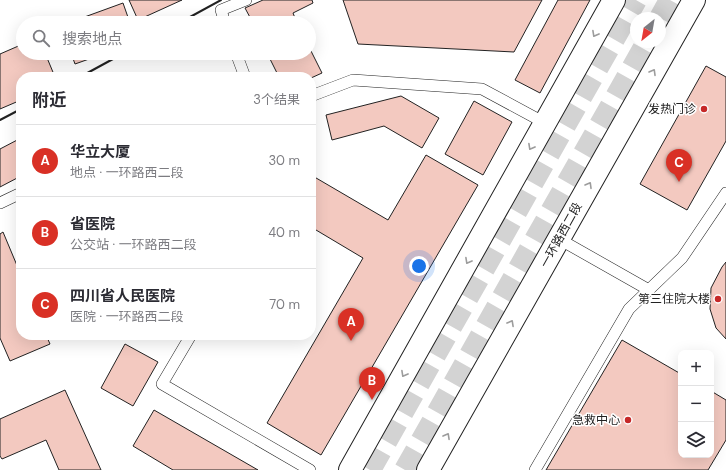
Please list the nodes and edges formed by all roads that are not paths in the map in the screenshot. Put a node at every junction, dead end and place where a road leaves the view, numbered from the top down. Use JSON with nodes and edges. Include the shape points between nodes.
{"nodes":[{"id":1,"x":246,"y":0,"type":"edge"},
{"id":2,"x":614,"y":0,"type":"edge"},
{"id":3,"x":694,"y":0,"type":"edge"},
{"id":4,"x":223,"y":16,"type":"edge"},
{"id":5,"x":239,"y":60,"type":"edge"},
{"id":6,"x":243,"y":72,"type":"edge"},
{"id":7,"x":316,"y":94,"type":"edge"},
{"id":8,"x":544,"y":123,"type":"junction"},
{"id":9,"x":726,"y":193,"type":"edge"},
{"id":10,"x":16,"y":195,"type":"edge"},
{"id":11,"x":0,"y":203,"type":"edge"},
{"id":12,"x":559,"y":239,"type":"junction"},
{"id":13,"x":649,"y":290,"type":"junction"},
{"id":14,"x":187,"y":340,"type":"edge"},
{"id":15,"x":310,"y":470,"type":"edge"},
{"id":16,"x":350,"y":470,"type":"edge"},
{"id":17,"x":428,"y":470,"type":"edge"},
{"id":18,"x":534,"y":470,"type":"edge"}],
"edges":[{"from":1,"to":4,"type":"lane","via":[[221,10]]},
{"from":2,"to":8,"type":"main road","one_way":true},
{"from":12,"to":3,"type":"main road","name":"一环路西二段","one_way":true},
{"from":5,"to":6,"type":"lane"},
{"from":7,"to":8,"type":"lane","via":[[353,80],[482,89]]},
{"from":8,"to":16,"type":"main road","one_way":true},
{"from":9,"to":13,"type":"lane","via":[[682,258]]},
{"from":10,"to":11,"type":"lane"},
{"from":12,"to":13,"type":"lane"},
{"from":17,"to":12,"type":"main road","name":"一环路西二段","one_way":true},
{"from":13,"to":18,"type":"lane","via":[[629,309],[552,449]]},
{"from":14,"to":15,"type":"lane","via":[[162,384]]}]}
